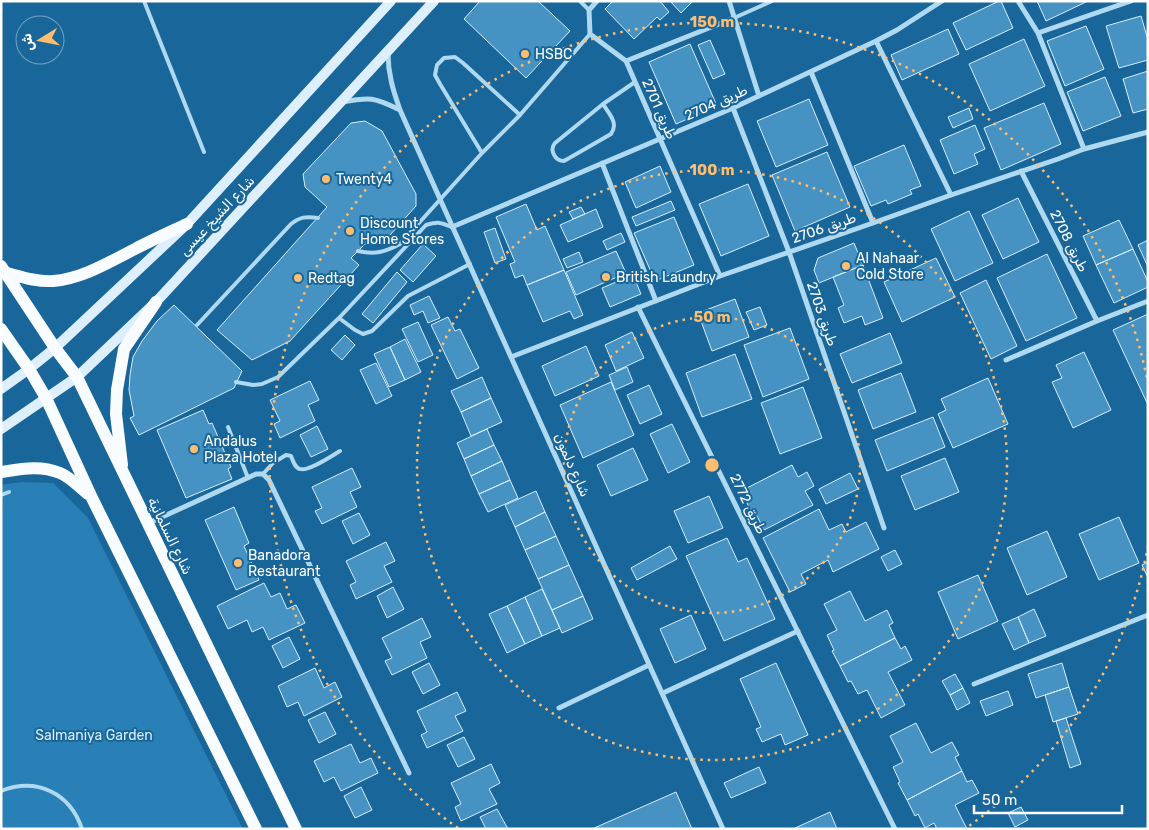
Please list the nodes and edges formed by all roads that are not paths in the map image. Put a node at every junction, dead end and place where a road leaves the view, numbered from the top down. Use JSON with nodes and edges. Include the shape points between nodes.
{"nodes":[{"id":1,"x":144,"y":1,"type":"edge"},
{"id":2,"x":391,"y":1,"type":"edge"},
{"id":3,"x":434,"y":1,"type":"edge"},
{"id":4,"x":580,"y":1,"type":"edge"},
{"id":5,"x":597,"y":1,"type":"edge"},
{"id":6,"x":729,"y":1,"type":"edge"},
{"id":7,"x":772,"y":1,"type":"edge"},
{"id":8,"x":942,"y":1,"type":"edge"},
{"id":9,"x":1018,"y":1,"type":"edge"},
{"id":10,"x":1131,"y":1,"type":"edge"},
{"id":11,"x":589,"y":10,"type":"junction"},
{"id":12,"x":734,"y":18,"type":"junction"},
{"id":13,"x":1038,"y":33,"type":"junction"},
{"id":14,"x":590,"y":34,"type":"junction"},
{"id":15,"x":876,"y":41,"type":"junction"},
{"id":16,"x":388,"y":50,"type":"junction"},
{"id":17,"x":626,"y":61,"type":"junction"},
{"id":18,"x":811,"y":72,"type":"junction"},
{"id":19,"x":635,"y":82,"type":"junction"},
{"id":20,"x":759,"y":96,"type":"junction"},
{"id":21,"x":339,"y":103,"type":"junction"},
{"id":22,"x":603,"y":104,"type":"junction"},
{"id":23,"x":733,"y":108,"type":"junction"},
{"id":24,"x":400,"y":110,"type":"junction"},
{"id":25,"x":520,"y":115,"type":"junction"},
{"id":26,"x":1148,"y":132,"type":"edge"},
{"id":27,"x":660,"y":139,"type":"junction"},
{"id":28,"x":1084,"y":149,"type":"junction"},
{"id":29,"x":204,"y":152,"type":"dead end"},
{"id":30,"x":482,"y":153,"type":"junction"},
{"id":31,"x":602,"y":163,"type":"junction"},
{"id":32,"x":1021,"y":171,"type":"junction"},
{"id":33,"x":952,"y":195,"type":"junction"},
{"id":34,"x":440,"y":199,"type":"junction"},
{"id":35,"x":318,"y":218,"type":"dead end"},
{"id":36,"x":187,"y":224,"type":"junction"},
{"id":37,"x":872,"y":224,"type":"junction"},
{"id":38,"x":452,"y":227,"type":"junction"},
{"id":39,"x":358,"y":251,"type":"dead end"},
{"id":40,"x":789,"y":252,"type":"junction"},
{"id":41,"x":470,"y":264,"type":"junction"},
{"id":42,"x":4,"y":269,"type":"edge"},
{"id":43,"x":720,"y":276,"type":"junction"},
{"id":44,"x":656,"y":301,"type":"junction"},
{"id":45,"x":1148,"y":301,"type":"edge"},
{"id":46,"x":156,"y":302,"type":"junction"},
{"id":47,"x":638,"y":307,"type":"junction"},
{"id":48,"x":339,"y":318,"type":"junction"},
{"id":49,"x":1097,"y":321,"type":"junction"},
{"id":50,"x":197,"y":325,"type":"dead end"},
{"id":51,"x":1,"y":329,"type":"edge"},
{"id":52,"x":55,"y":348,"type":"junction"},
{"id":53,"x":512,"y":357,"type":"junction"},
{"id":54,"x":1006,"y":360,"type":"dead end"},
{"id":55,"x":29,"y":370,"type":"junction"},
{"id":56,"x":76,"y":377,"type":"junction"},
{"id":57,"x":236,"y":382,"type":"dead end"},
{"id":58,"x":1,"y":389,"type":"edge"},
{"id":59,"x":46,"y":398,"type":"junction"},
{"id":60,"x":228,"y":427,"type":"dead end"},
{"id":61,"x":1,"y":429,"type":"edge"},
{"id":62,"x":340,"y":451,"type":"dead end"},
{"id":63,"x":1,"y":472,"type":"edge"},
{"id":64,"x":123,"y":474,"type":"junction"},
{"id":65,"x":264,"y":474,"type":"junction"},
{"id":66,"x":248,"y":478,"type":"junction"},
{"id":67,"x":9,"y":492,"type":"dead end"},
{"id":68,"x":1,"y":495,"type":"edge"},
{"id":69,"x":92,"y":498,"type":"junction"},
{"id":70,"x":147,"y":524,"type":"junction"},
{"id":71,"x":884,"y":528,"type":"dead end"},
{"id":72,"x":1148,"y":615,"type":"edge"},
{"id":73,"x":798,"y":631,"type":"junction"},
{"id":74,"x":650,"y":665,"type":"junction"},
{"id":75,"x":974,"y":684,"type":"dead end"},
{"id":76,"x":663,"y":693,"type":"junction"},
{"id":77,"x":559,"y":708,"type":"dead end"},
{"id":78,"x":409,"y":773,"type":"dead end"},
{"id":79,"x":1,"y":790,"type":"edge"},
{"id":80,"x":82,"y":829,"type":"edge"},
{"id":81,"x":256,"y":829,"type":"edge"},
{"id":82,"x":296,"y":829,"type":"edge"},
{"id":83,"x":723,"y":829,"type":"edge"},
{"id":84,"x":895,"y":829,"type":"edge"}],
"edges":[{"from":1,"to":29,"type":"lane"},
{"from":2,"to":36,"type":"main road","name":"شارع الشيخ عيسى"},
{"from":3,"to":16,"type":"main road","name":"شارع الشيخ عيسى"},
{"from":4,"to":11,"type":"lane"},
{"from":5,"to":11,"type":"street"},
{"from":6,"to":12,"type":"street"},
{"from":7,"to":12,"type":"lane"},
{"from":8,"to":15,"type":"street","name":"طريق 2704"},
{"from":9,"to":13,"type":"street"},
{"from":10,"to":13,"type":"street"},
{"from":11,"to":14,"type":"street"},
{"from":12,"to":17,"type":"street"},
{"from":12,"to":20,"type":"street"},
{"from":13,"to":28,"type":"street"},
{"from":14,"to":17,"type":"street","name":"طريق 2701"},
{"from":14,"to":25,"type":"lane"},
{"from":15,"to":18,"type":"street","name":"طريق 2704"},
{"from":15,"to":33,"type":"street"},
{"from":16,"to":21,"type":"main road","name":"شارع الشيخ عيسى"},
{"from":16,"to":24,"type":"street","name":"شارع دلمون","via":[[390,80]]},
{"from":17,"to":19,"type":"street","name":"طريق 2701"},
{"from":18,"to":20,"type":"street","name":"طريق 2704"},
{"from":18,"to":37,"type":"street"},
{"from":19,"to":22,"type":"lane"},
{"from":19,"to":27,"type":"street","name":"طريق 2701"},
{"from":20,"to":23,"type":"street","name":"طريق 2704"},
{"from":21,"to":24,"type":"street","via":[[373,99]]},
{"from":21,"to":46,"type":"main road","name":"شارع الشيخ عيسى"},
{"from":22,"to":22,"type":"lane","via":[[553,145],[552,152],[559,161],[611,134],[614,120]]},
{"from":23,"to":27,"type":"street","name":"طريق 2704"},
{"from":23,"to":40,"type":"street","name":"طريق 2703"},
{"from":24,"to":34,"type":"street","name":"شارع دلمون"},
{"from":25,"to":30,"type":"lane"},
{"from":25,"to":30,"type":"lane","via":[[463,63],[455,57],[444,58],[437,65],[435,75]]},
{"from":26,"to":28,"type":"street","name":"طريق 2706"},
{"from":27,"to":31,"type":"street","name":"طريق 2704"},
{"from":27,"to":43,"type":"street","name":"طريق 2701"},
{"from":28,"to":32,"type":"street","name":"طريق 2706"},
{"from":30,"to":34,"type":"lane"},
{"from":31,"to":38,"type":"street","name":"طريق 2704"},
{"from":31,"to":44,"type":"street"},
{"from":32,"to":33,"type":"street","name":"طريق 2706"},
{"from":32,"to":49,"type":"street","name":"طريق 2708"},
{"from":33,"to":37,"type":"street","name":"طريق 2706"},
{"from":34,"to":38,"type":"street","name":"شارع دلمون"},
{"from":34,"to":39,"type":"lane","via":[[400,244],[377,253]]},
{"from":35,"to":50,"type":"lane","via":[[308,216],[291,224]]},
{"from":36,"to":42,"type":"main road","via":[[75,276],[53,281],[32,280]]},
{"from":36,"to":52,"type":"main road","name":"شارع الشيخ عيسى"},
{"from":37,"to":40,"type":"street","name":"طريق 2706"},
{"from":38,"to":41,"type":"street","name":"شارع دلمون"},
{"from":38,"to":48,"type":"lane","via":[[441,222],[426,225]]},
{"from":40,"to":43,"type":"street","name":"طريق 2706"},
{"from":40,"to":71,"type":"street","name":"طريق 2703"},
{"from":41,"to":48,"type":"lane","via":[[408,296],[372,331],[363,334]]},
{"from":41,"to":53,"type":"street","name":"شارع دلمون"},
{"from":42,"to":52,"type":"main road","name":"شارع السلمانية"},
{"from":43,"to":44,"type":"street","name":"طريق 2706"},
{"from":44,"to":47,"type":"street","name":"طريق 2706"},
{"from":45,"to":49,"type":"street"},
{"from":46,"to":56,"type":"main road","name":"شارع الشيخ عيسى"},
{"from":46,"to":64,"type":"main road","via":[[124,349],[116,414]]},
{"from":47,"to":53,"type":"street","name":"طريق 2706"},
{"from":47,"to":73,"type":"street","name":"طريق 2772"},
{"from":48,"to":57,"type":"lane","via":[[278,377],[262,384]]},
{"from":49,"to":54,"type":"street"},
{"from":51,"to":55,"type":"main road"},
{"from":52,"to":55,"type":"main road","name":"شارع الشيخ عيسى"},
{"from":52,"to":56,"type":"main road","name":"شارع السلمانية"},
{"from":53,"to":74,"type":"street","name":"شارع دلمون"},
{"from":55,"to":58,"type":"main road","name":"شارع الشيخ عيسى"},
{"from":55,"to":59,"type":"main road"},
{"from":56,"to":59,"type":"main road","name":"شارع الشيخ عيسى"},
{"from":56,"to":64,"type":"main road","name":"شارع السلمانية"},
{"from":59,"to":61,"type":"main road","name":"شارع الشيخ عيسى"},
{"from":59,"to":69,"type":"main road"},
{"from":60,"to":66,"type":"lane"},
{"from":62,"to":65,"type":"lane","via":[[307,469],[300,469],[291,456],[286,455]]},
{"from":63,"to":69,"type":"main road","via":[[31,467],[61,473]]},
{"from":64,"to":70,"type":"main road","name":"شارع السلمانية"},
{"from":65,"to":66,"type":"street"},
{"from":65,"to":78,"type":"street"},
{"from":66,"to":70,"type":"street"},
{"from":67,"to":68,"type":"lane"},
{"from":69,"to":81,"type":"main road"},
{"from":70,"to":82,"type":"main road","name":"شارع السلمانية"},
{"from":72,"to":75,"type":"street"},
{"from":73,"to":76,"type":"street"},
{"from":73,"to":84,"type":"street","name":"طريق 2772"},
{"from":74,"to":76,"type":"street","name":"شارع دلمون"},
{"from":74,"to":77,"type":"street"},
{"from":76,"to":83,"type":"street","name":"شارع دلمون"},
{"from":79,"to":80,"type":"lane","via":[[25,785],[51,791],[72,808]]}]}
